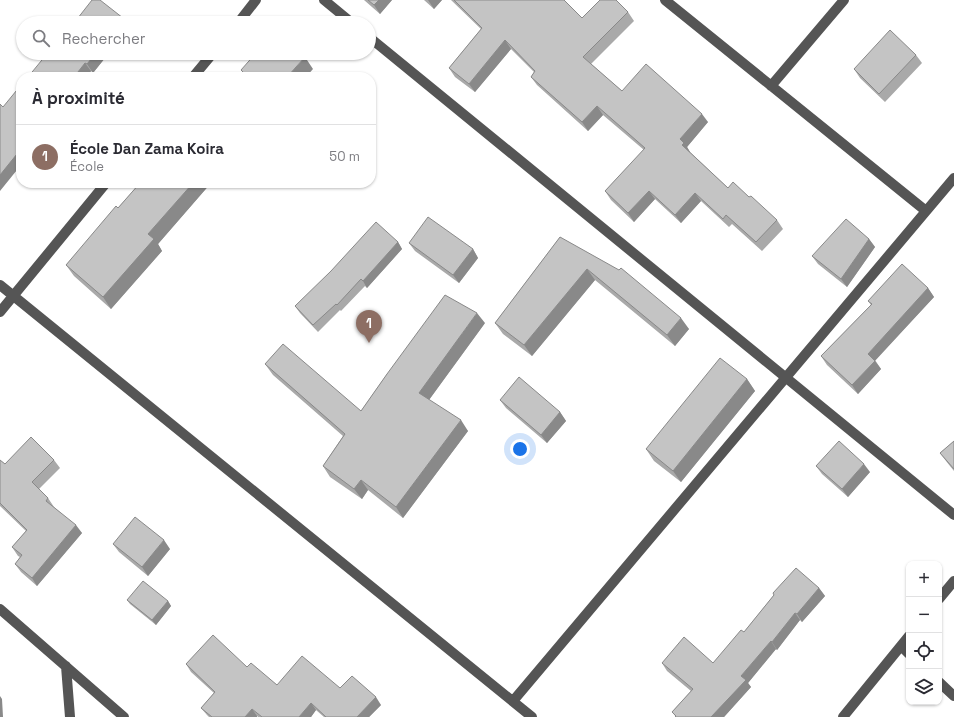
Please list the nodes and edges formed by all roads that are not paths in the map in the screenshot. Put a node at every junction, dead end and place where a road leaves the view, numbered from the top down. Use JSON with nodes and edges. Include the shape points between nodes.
{"nodes":[{"id":1,"x":256,"y":0,"type":"edge"},
{"id":2,"x":324,"y":0,"type":"edge"},
{"id":3,"x":665,"y":0,"type":"edge"},
{"id":4,"x":844,"y":0,"type":"edge"},
{"id":5,"x":243,"y":16,"type":"edge"},
{"id":6,"x":343,"y":16,"type":"edge"},
{"id":7,"x":376,"y":43,"type":"edge"},
{"id":8,"x":207,"y":60,"type":"edge"},
{"id":9,"x":197,"y":72,"type":"edge"},
{"id":10,"x":771,"y":86,"type":"junction"},
{"id":11,"x":954,"y":178,"type":"edge"},
{"id":12,"x":102,"y":188,"type":"edge"},
{"id":13,"x":926,"y":211,"type":"junction"},
{"id":14,"x":0,"y":285,"type":"edge"},
{"id":15,"x":14,"y":296,"type":"junction"},
{"id":16,"x":0,"y":312,"type":"edge"},
{"id":17,"x":786,"y":378,"type":"junction"},
{"id":18,"x":954,"y":515,"type":"edge"},
{"id":19,"x":954,"y":581,"type":"edge"},
{"id":20,"x":941,"y":597,"type":"edge"},
{"id":21,"x":0,"y":609,"type":"edge"},
{"id":22,"x":906,"y":640,"type":"edge"},
{"id":23,"x":901,"y":646,"type":"junction"},
{"id":24,"x":906,"y":651,"type":"edge"},
{"id":25,"x":66,"y":666,"type":"junction"},
{"id":26,"x":942,"y":685,"type":"edge"},
{"id":27,"x":954,"y":696,"type":"edge"},
{"id":28,"x":513,"y":701,"type":"junction"},
{"id":29,"x":70,"y":717,"type":"edge"},
{"id":30,"x":124,"y":717,"type":"edge"},
{"id":31,"x":532,"y":717,"type":"edge"},
{"id":32,"x":843,"y":717,"type":"edge"}],
"edges":[{"from":1,"to":5,"type":"street"},
{"from":2,"to":6,"type":"street"},
{"from":3,"to":10,"type":"street"},
{"from":4,"to":10,"type":"street"},
{"from":7,"to":17,"type":"street"},
{"from":8,"to":9,"type":"street"},
{"from":10,"to":13,"type":"street"},
{"from":11,"to":13,"type":"street"},
{"from":12,"to":15,"type":"street"},
{"from":13,"to":17,"type":"street"},
{"from":14,"to":15,"type":"street"},
{"from":15,"to":16,"type":"street"},
{"from":15,"to":28,"type":"street"},
{"from":17,"to":18,"type":"street"},
{"from":17,"to":28,"type":"street"},
{"from":19,"to":20,"type":"street"},
{"from":21,"to":25,"type":"street"},
{"from":22,"to":23,"type":"street"},
{"from":23,"to":24,"type":"street"},
{"from":23,"to":32,"type":"street"},
{"from":25,"to":29,"type":"street"},
{"from":25,"to":30,"type":"street"},
{"from":26,"to":27,"type":"street"},
{"from":28,"to":31,"type":"street"}]}
